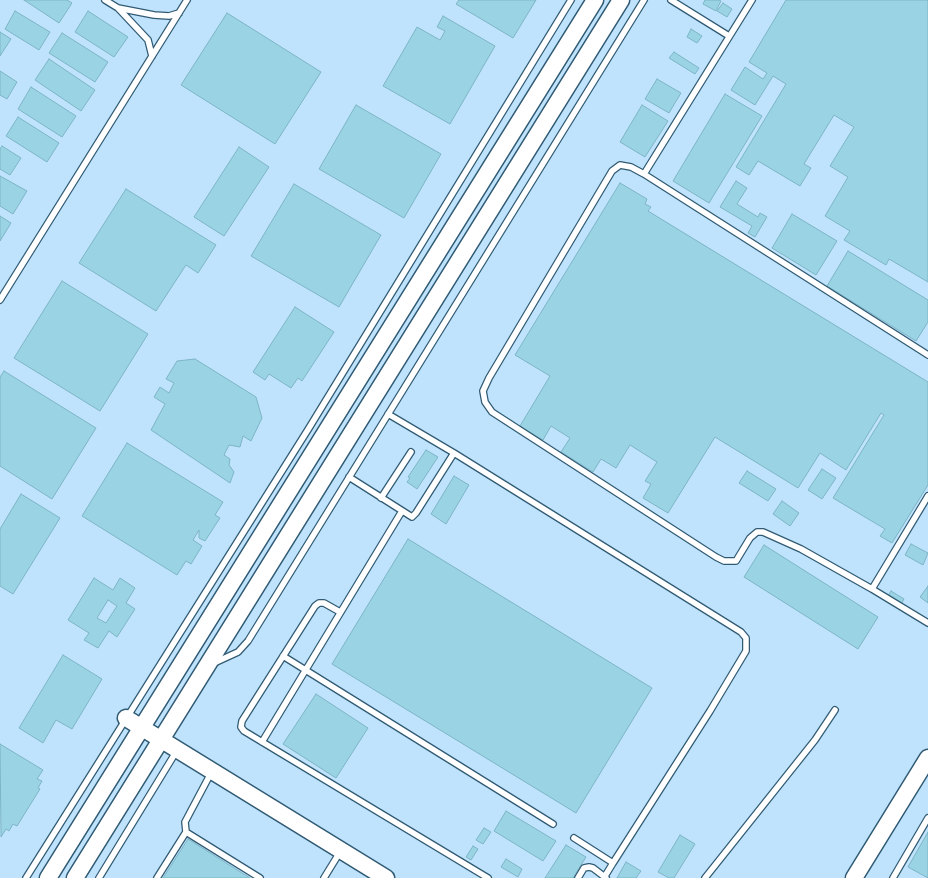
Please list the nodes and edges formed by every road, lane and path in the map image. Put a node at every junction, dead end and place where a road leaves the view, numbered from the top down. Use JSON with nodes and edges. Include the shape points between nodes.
{"nodes":[{"id":1,"x":105,"y":0,"type":"edge"},
{"id":2,"x":187,"y":0,"type":"edge"},
{"id":3,"x":571,"y":0,"type":"edge"},
{"id":4,"x":595,"y":0,"type":"edge"},
{"id":5,"x":621,"y":0,"type":"edge"},
{"id":6,"x":644,"y":0,"type":"edge"},
{"id":7,"x":671,"y":0,"type":"edge"},
{"id":8,"x":752,"y":0,"type":"edge"},
{"id":9,"x":118,"y":8,"type":"junction"},
{"id":10,"x":179,"y":13,"type":"junction"},
{"id":11,"x":729,"y":36,"type":"junction"},
{"id":12,"x":152,"y":56,"type":"junction"},
{"id":13,"x":644,"y":174,"type":"junction"},
{"id":14,"x":0,"y":300,"type":"edge"},
{"id":15,"x":928,"y":355,"type":"edge"},
{"id":16,"x":388,"y":414,"type":"junction"},
{"id":17,"x":411,"y":452,"type":"dead end"},
{"id":18,"x":454,"y":453,"type":"junction"},
{"id":19,"x":349,"y":477,"type":"junction"},
{"id":20,"x":928,"y":496,"type":"edge"},
{"id":21,"x":382,"y":498,"type":"junction"},
{"id":22,"x":402,"y":511,"type":"junction"},
{"id":23,"x":872,"y":589,"type":"junction"},
{"id":24,"x":340,"y":612,"type":"junction"},
{"id":25,"x":928,"y":623,"type":"edge"},
{"id":26,"x":283,"y":656,"type":"junction"},
{"id":27,"x":207,"y":666,"type":"junction"},
{"id":28,"x":307,"y":670,"type":"junction"},
{"id":29,"x":835,"y":710,"type":"dead end"},
{"id":30,"x":126,"y":718,"type":"junction"},
{"id":31,"x":142,"y":728,"type":"junction"},
{"id":32,"x":161,"y":739,"type":"junction"},
{"id":33,"x":262,"y":742,"type":"junction"},
{"id":34,"x":177,"y":749,"type":"junction"},
{"id":35,"x":928,"y":758,"type":"edge"},
{"id":36,"x":212,"y":771,"type":"junction"},
{"id":37,"x":928,"y":818,"type":"edge"},
{"id":38,"x":553,"y":824,"type":"dead end"},
{"id":39,"x":186,"y":832,"type":"junction"},
{"id":40,"x":574,"y":838,"type":"dead end"},
{"id":41,"x":341,"y":850,"type":"junction"},
{"id":42,"x":613,"y":863,"type":"junction"},
{"id":43,"x":606,"y":877,"type":"edge"},
{"id":44,"x":26,"y":878,"type":"edge"},
{"id":45,"x":48,"y":878,"type":"edge"},
{"id":46,"x":75,"y":878,"type":"edge"},
{"id":47,"x":99,"y":878,"type":"edge"},
{"id":48,"x":157,"y":878,"type":"edge"},
{"id":49,"x":260,"y":878,"type":"edge"},
{"id":50,"x":324,"y":878,"type":"edge"},
{"id":51,"x":386,"y":878,"type":"edge"},
{"id":52,"x":488,"y":878,"type":"edge"},
{"id":53,"x":578,"y":878,"type":"edge"},
{"id":54,"x":705,"y":878,"type":"edge"},
{"id":55,"x":854,"y":878,"type":"edge"},
{"id":56,"x":892,"y":878,"type":"edge"}],
"edges":[{"from":1,"to":9,"type":"lane"},
{"from":2,"to":10,"type":"lane"},
{"from":3,"to":30,"type":"lane","via":[[309,428]]},
{"from":4,"to":31,"type":"street"},
{"from":5,"to":27,"type":"street"},
{"from":6,"to":16,"type":"lane"},
{"from":7,"to":11,"type":"lane"},
{"from":8,"to":11,"type":"lane"},
{"from":9,"to":10,"type":"lane","via":[[154,15]]},
{"from":9,"to":12,"type":"lane","via":[[148,40]]},
{"from":10,"to":12,"type":"lane"},
{"from":11,"to":13,"type":"lane"},
{"from":12,"to":14,"type":"lane"},
{"from":13,"to":15,"type":"lane"},
{"from":13,"to":23,"type":"lane","via":[[626,165],[612,171],[488,378],[483,391],[485,402],[492,412],[724,561],[736,561],[750,538],[757,532],[763,532],[801,549]]},
{"from":16,"to":18,"type":"lane"},
{"from":16,"to":19,"type":"lane"},
{"from":17,"to":21,"type":"lane"},
{"from":18,"to":22,"type":"lane","via":[[416,513],[412,516]]},
{"from":18,"to":42,"type":"lane","via":[[746,638],[746,650],[710,711]]},
{"from":19,"to":21,"type":"lane"},
{"from":19,"to":27,"type":"lane","via":[[248,641],[230,657]]},
{"from":20,"to":23,"type":"lane"},
{"from":21,"to":22,"type":"lane"},
{"from":22,"to":24,"type":"lane"},
{"from":23,"to":25,"type":"lane"},
{"from":24,"to":26,"type":"lane","via":[[324,603],[315,606]]},
{"from":24,"to":28,"type":"lane"},
{"from":26,"to":28,"type":"lane"},
{"from":26,"to":33,"type":"lane","via":[[242,721],[244,731]]},
{"from":27,"to":32,"type":"street"},
{"from":28,"to":33,"type":"lane"},
{"from":28,"to":38,"type":"lane"},
{"from":29,"to":54,"type":"lane","via":[[815,740]]},
{"from":30,"to":31,"type":"street"},
{"from":30,"to":44,"type":"lane"},
{"from":31,"to":32,"type":"street"},
{"from":31,"to":45,"type":"street"},
{"from":32,"to":34,"type":"street"},
{"from":32,"to":46,"type":"street"},
{"from":33,"to":52,"type":"lane"},
{"from":34,"to":36,"type":"street"},
{"from":34,"to":47,"type":"lane"},
{"from":35,"to":55,"type":"street"},
{"from":36,"to":39,"type":"lane","via":[[184,822]]},
{"from":36,"to":41,"type":"street"},
{"from":37,"to":56,"type":"lane"},
{"from":39,"to":48,"type":"lane"},
{"from":39,"to":49,"type":"lane"},
{"from":40,"to":42,"type":"lane"},
{"from":41,"to":50,"type":"lane"},
{"from":41,"to":51,"type":"street"},
{"from":42,"to":43,"type":"lane"},
{"from":43,"to":53,"type":"lane","via":[[589,867],[584,868]]}]}
